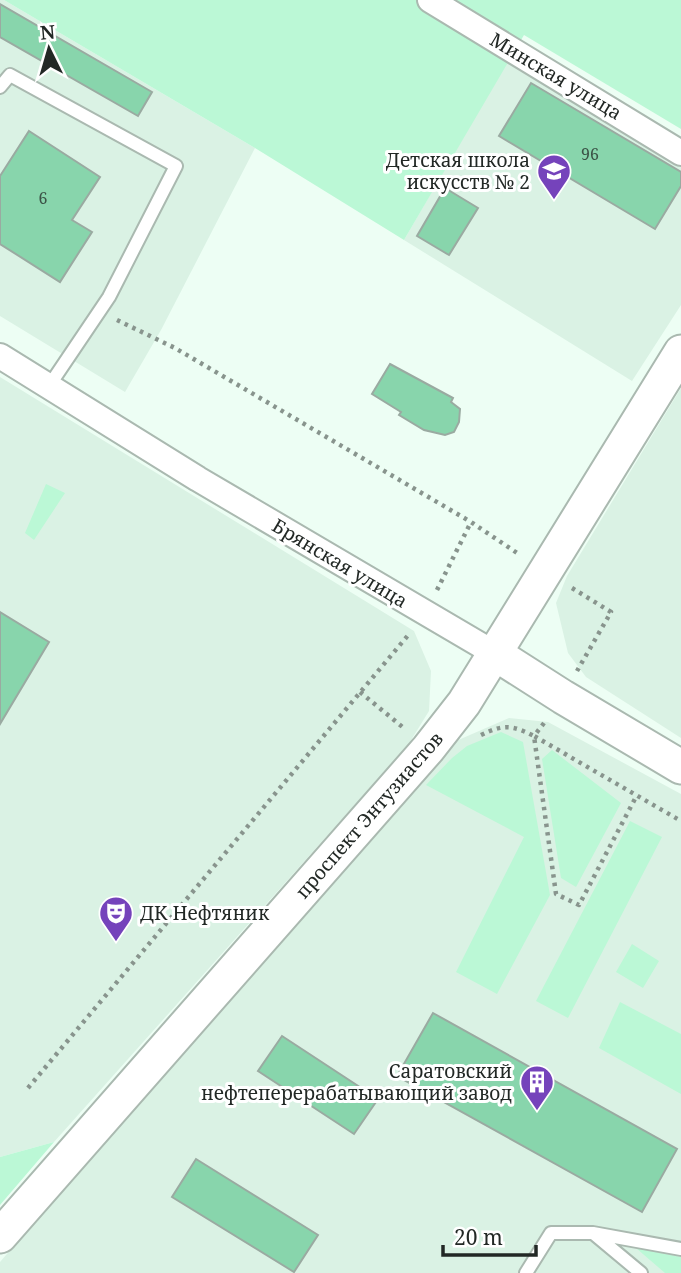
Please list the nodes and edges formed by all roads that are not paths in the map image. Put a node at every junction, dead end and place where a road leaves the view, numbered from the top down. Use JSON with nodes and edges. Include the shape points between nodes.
{"nodes":[{"id":1,"x":430,"y":0,"type":"edge"},
{"id":2,"x":0,"y":87,"type":"edge"},
{"id":3,"x":681,"y":153,"type":"edge"},
{"id":4,"x":681,"y":352,"type":"edge"},
{"id":5,"x":0,"y":356,"type":"edge"},
{"id":6,"x":48,"y":386,"type":"junction"},
{"id":7,"x":494,"y":653,"type":"junction"},
{"id":8,"x":681,"y":766,"type":"edge"},
{"id":9,"x":593,"y":1233,"type":"junction"},
{"id":10,"x":0,"y":1236,"type":"edge"},
{"id":11,"x":681,"y":1249,"type":"edge"},
{"id":12,"x":526,"y":1273,"type":"edge"},
{"id":13,"x":641,"y":1273,"type":"edge"}],
"edges":[{"from":1,"to":3,"type":"street","name":"Минская улица"},
{"from":2,"to":6,"type":"lane","via":[[10,75],[176,166],[109,297]]},
{"from":4,"to":7,"type":"street","name":"проспект Энтузиастов"},
{"from":5,"to":6,"type":"street","name":"Брянская улица"},
{"from":6,"to":7,"type":"street","name":"Брянская улица"},
{"from":7,"to":8,"type":"street","name":"Брянская улица"},
{"from":7,"to":10,"type":"street","name":"проспект Энтузиастов","via":[[464,703],[428,749]]},
{"from":9,"to":11,"type":"lane"},
{"from":9,"to":12,"type":"lane","via":[[551,1233]]},
{"from":9,"to":13,"type":"lane"}]}
